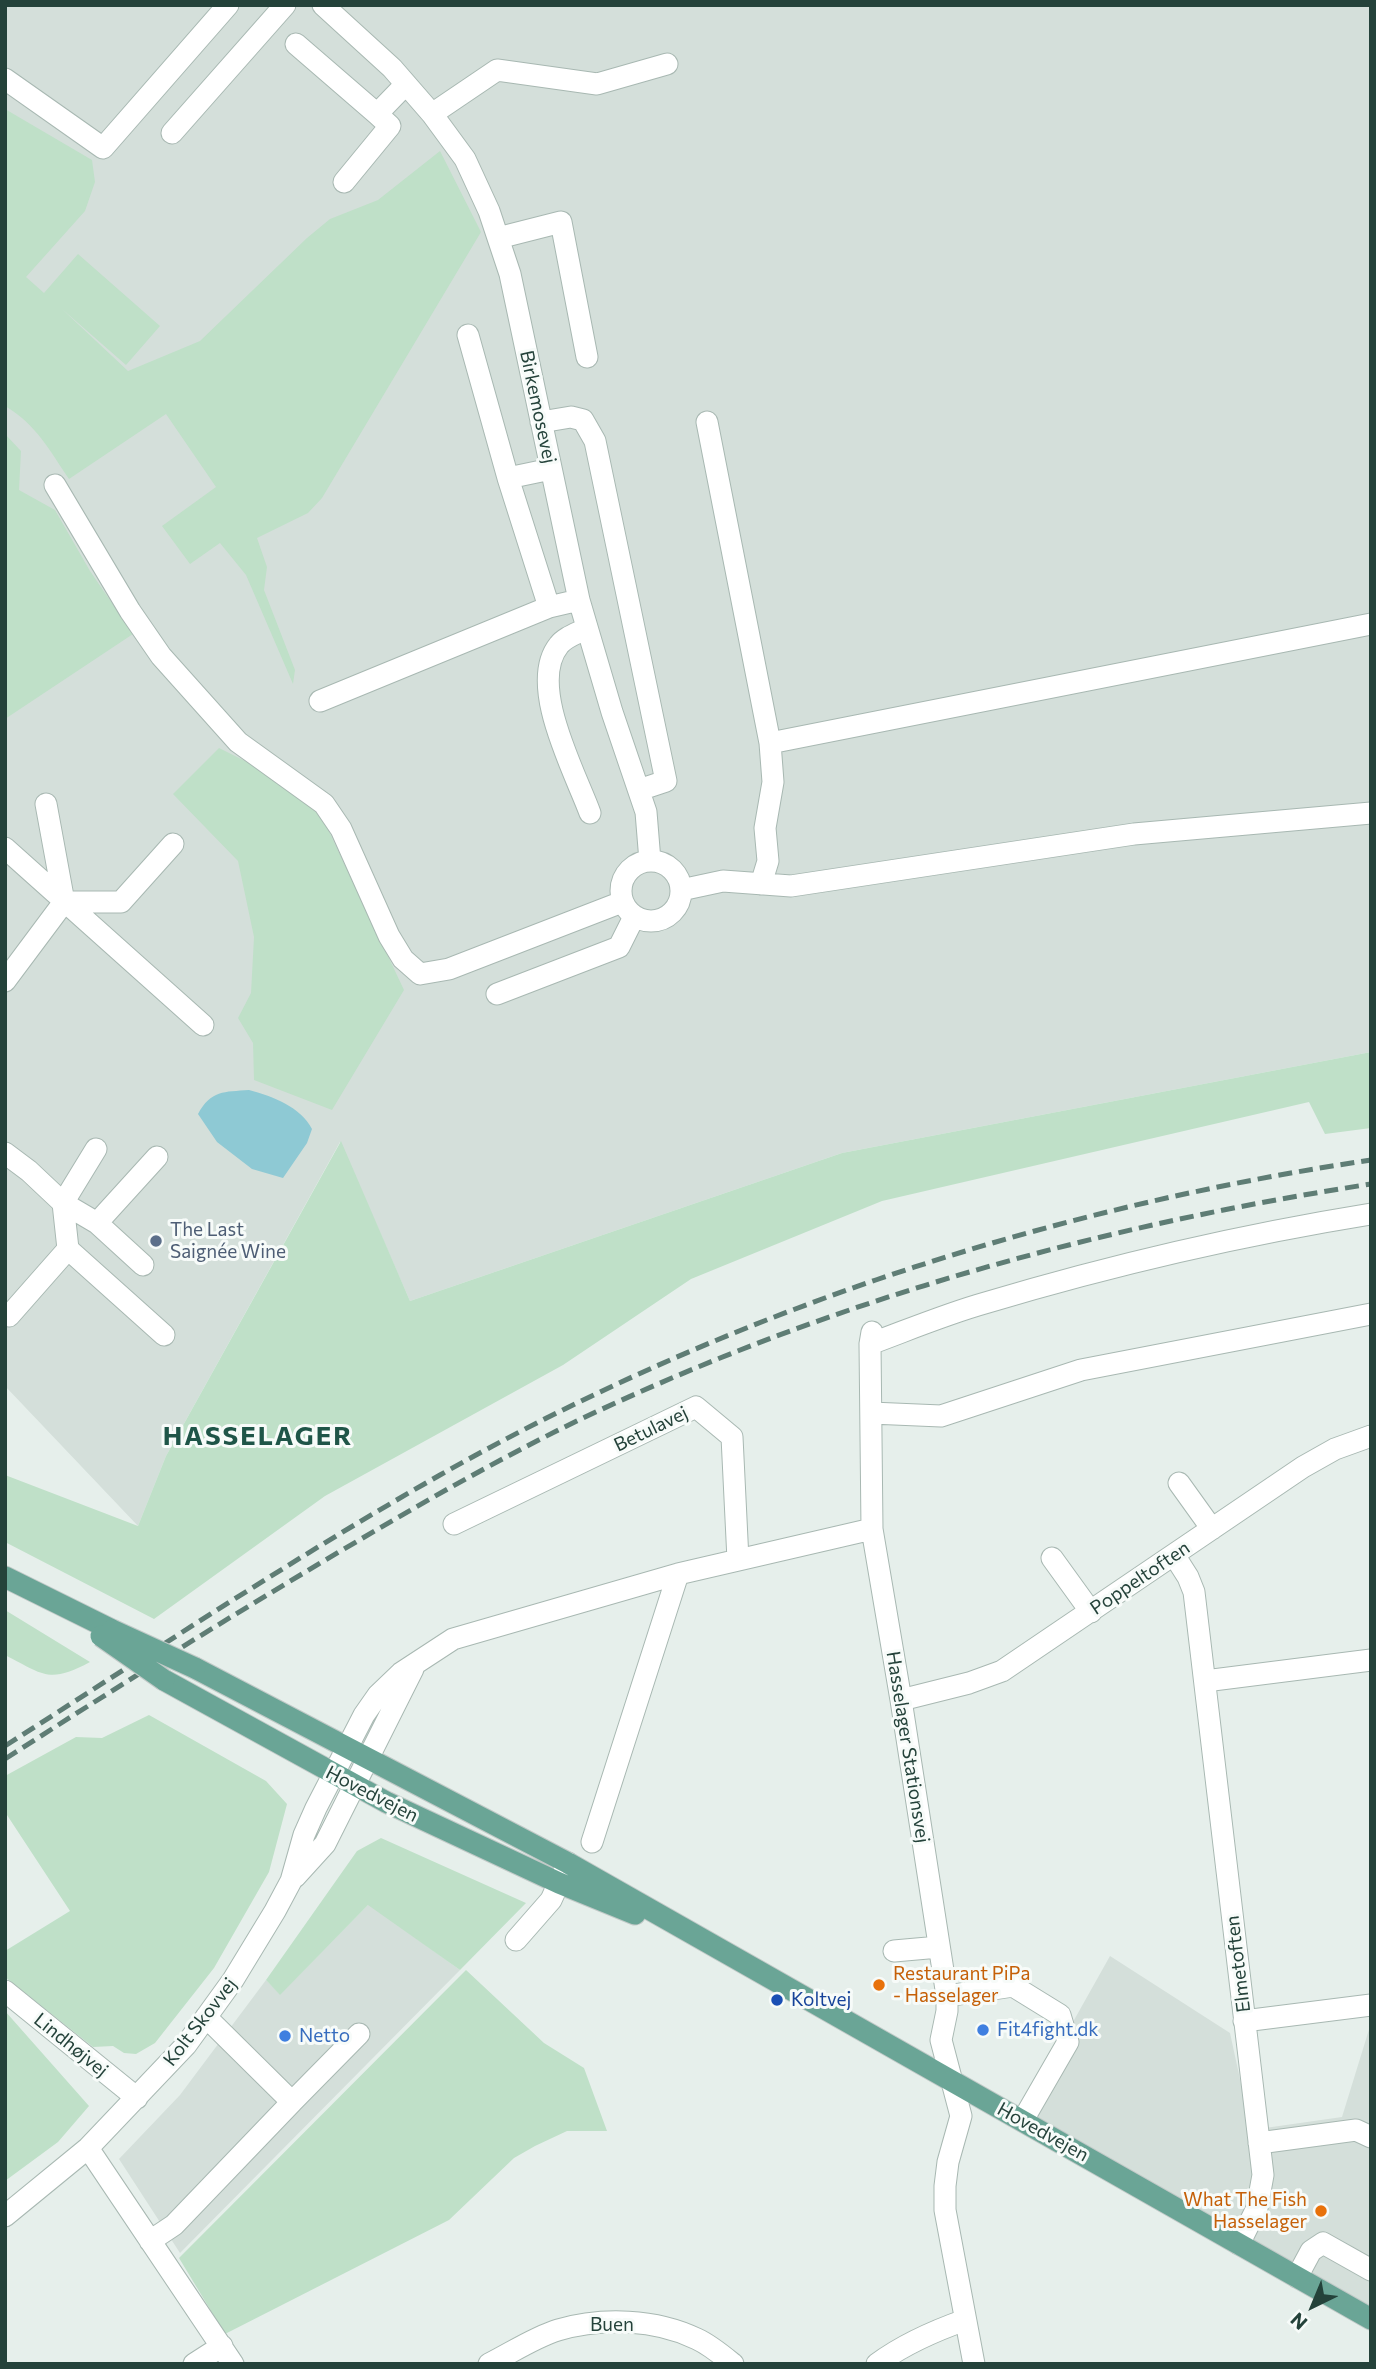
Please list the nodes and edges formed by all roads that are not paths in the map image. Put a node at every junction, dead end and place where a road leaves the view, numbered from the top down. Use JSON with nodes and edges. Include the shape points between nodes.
{"nodes":[{"id":1,"x":228,"y":5,"type":"edge"},
{"id":2,"x":285,"y":5,"type":"edge"},
{"id":3,"x":323,"y":5,"type":"edge"},
{"id":4,"x":296,"y":44,"type":"dead end"},
{"id":5,"x":667,"y":64,"type":"dead end"},
{"id":6,"x":5,"y":79,"type":"edge"},
{"id":7,"x":406,"y":84,"type":"junction"},
{"id":8,"x":377,"y":114,"type":"junction"},
{"id":9,"x":432,"y":114,"type":"junction"},
{"id":10,"x":172,"y":132,"type":"dead end"},
{"id":11,"x":344,"y":182,"type":"dead end"},
{"id":12,"x":498,"y":239,"type":"junction"},
{"id":13,"x":468,"y":335,"type":"dead end"},
{"id":14,"x":587,"y":357,"type":"dead end"},
{"id":15,"x":541,"y":422,"type":"junction"},
{"id":16,"x":707,"y":422,"type":"dead end"},
{"id":17,"x":551,"y":469,"type":"junction"},
{"id":18,"x":508,"y":478,"type":"junction"},
{"id":19,"x":55,"y":485,"type":"dead end"},
{"id":20,"x":579,"y":600,"type":"junction"},
{"id":21,"x":549,"y":607,"type":"junction"},
{"id":22,"x":1371,"y":624,"type":"edge"},
{"id":23,"x":587,"y":628,"type":"junction"},
{"id":24,"x":320,"y":701,"type":"dead end"},
{"id":25,"x":770,"y":743,"type":"junction"},
{"id":26,"x":639,"y":790,"type":"junction"},
{"id":27,"x":46,"y":804,"type":"dead end"},
{"id":28,"x":590,"y":813,"type":"dead end"},
{"id":29,"x":1371,"y":813,"type":"edge"},
{"id":30,"x":173,"y":844,"type":"dead end"},
{"id":31,"x":5,"y":848,"type":"edge"},
{"id":32,"x":650,"y":861,"type":"junction"},
{"id":33,"x":761,"y":884,"type":"junction"},
{"id":34,"x":681,"y":890,"type":"junction"},
{"id":35,"x":64,"y":902,"type":"junction"},
{"id":36,"x":628,"y":909,"type":"junction"},
{"id":37,"x":8,"y":971,"type":"edge"},
{"id":38,"x":497,"y":994,"type":"dead end"},
{"id":39,"x":203,"y":1025,"type":"dead end"},
{"id":40,"x":96,"y":1149,"type":"dead end"},
{"id":41,"x":5,"y":1153,"type":"edge"},
{"id":42,"x":157,"y":1157,"type":"dead end"},
{"id":43,"x":63,"y":1203,"type":"junction"},
{"id":44,"x":1371,"y":1214,"type":"edge"},
{"id":45,"x":97,"y":1223,"type":"junction"},
{"id":46,"x":68,"y":1249,"type":"junction"},
{"id":47,"x":143,"y":1265,"type":"dead end"},
{"id":48,"x":1371,"y":1314,"type":"edge"},
{"id":49,"x":9,"y":1316,"type":"dead end"},
{"id":50,"x":164,"y":1335,"type":"dead end"},
{"id":51,"x":871,"y":1413,"type":"junction"},
{"id":52,"x":1371,"y":1436,"type":"edge"},
{"id":53,"x":1179,"y":1483,"type":"dead end"},
{"id":54,"x":454,"y":1524,"type":"dead end"},
{"id":55,"x":872,"y":1529,"type":"junction"},
{"id":56,"x":1212,"y":1529,"type":"junction"},
{"id":57,"x":1174,"y":1555,"type":"junction"},
{"id":58,"x":1052,"y":1558,"type":"dead end"},
{"id":59,"x":738,"y":1560,"type":"junction"},
{"id":60,"x":678,"y":1574,"type":"junction"},
{"id":61,"x":5,"y":1577,"type":"edge"},
{"id":62,"x":1091,"y":1612,"type":"junction"},
{"id":63,"x":107,"y":1633,"type":"junction"},
{"id":64,"x":1371,"y":1660,"type":"edge"},
{"id":65,"x":416,"y":1664,"type":"junction"},
{"id":66,"x":1205,"y":1681,"type":"junction"},
{"id":67,"x":901,"y":1700,"type":"junction"},
{"id":68,"x":348,"y":1747,"type":"junction"},
{"id":69,"x":370,"y":1758,"type":"junction"},
{"id":70,"x":334,"y":1774,"type":"junction"},
{"id":71,"x":355,"y":1786,"type":"junction"},
{"id":72,"x":592,"y":1842,"type":"dead end"},
{"id":73,"x":568,"y":1863,"type":"junction"},
{"id":74,"x":291,"y":1881,"type":"junction"},
{"id":75,"x":559,"y":1883,"type":"junction"},
{"id":76,"x":516,"y":1940,"type":"dead end"},
{"id":77,"x":714,"y":1947,"type":"junction"},
{"id":78,"x":939,"y":1947,"type":"junction"},
{"id":79,"x":894,"y":1951,"type":"dead end"},
{"id":80,"x":5,"y":1991,"type":"edge"},
{"id":81,"x":947,"y":1996,"type":"junction"},
{"id":82,"x":1371,"y":2005,"type":"edge"},
{"id":83,"x":206,"y":2017,"type":"junction"},
{"id":84,"x":1244,"y":2021,"type":"junction"},
{"id":85,"x":359,"y":2034,"type":"dead end"},
{"id":86,"x":951,"y":2079,"type":"junction"},
{"id":87,"x":138,"y":2098,"type":"junction"},
{"id":88,"x":292,"y":2102,"type":"junction"},
{"id":89,"x":1023,"y":2120,"type":"junction"},
{"id":90,"x":1371,"y":2137,"type":"edge"},
{"id":91,"x":1259,"y":2143,"type":"junction"},
{"id":92,"x":88,"y":2148,"type":"junction"},
{"id":93,"x":5,"y":2216,"type":"edge"},
{"id":94,"x":150,"y":2241,"type":"junction"},
{"id":95,"x":1240,"y":2244,"type":"junction"},
{"id":96,"x":1371,"y":2270,"type":"edge"},
{"id":97,"x":1297,"y":2277,"type":"junction"},
{"id":98,"x":1371,"y":2319,"type":"edge"},
{"id":99,"x":965,"y":2320,"type":"junction"},
{"id":100,"x":227,"y":2355,"type":"edge"},
{"id":101,"x":194,"y":2364,"type":"edge"},
{"id":102,"x":489,"y":2364,"type":"edge"},
{"id":103,"x":733,"y":2364,"type":"edge"},
{"id":104,"x":877,"y":2364,"type":"edge"},
{"id":105,"x":974,"y":2364,"type":"edge"}],
"edges":[{"from":1,"to":6,"type":"street","via":[[103,148]]},
{"from":2,"to":10,"type":"street"},
{"from":3,"to":7,"type":"street","name":"Birkemosevej"},
{"from":4,"to":8,"type":"street"},
{"from":5,"to":9,"type":"street","via":[[597,84],[497,70]]},
{"from":7,"to":8,"type":"street"},
{"from":7,"to":9,"type":"street","name":"Birkemosevej"},
{"from":8,"to":11,"type":"street","via":[[390,126]]},
{"from":9,"to":12,"type":"street","name":"Birkemosevej","via":[[466,159]]},
{"from":12,"to":14,"type":"street","via":[[561,222]]},
{"from":12,"to":15,"type":"street","name":"Birkemosevej","via":[[510,274]]},
{"from":13,"to":18,"type":"street"},
{"from":15,"to":17,"type":"street","name":"Birkemosevej"},
{"from":15,"to":26,"type":"street","via":[[583,419],[595,441],[666,781]]},
{"from":16,"to":25,"type":"street"},
{"from":17,"to":18,"type":"street"},
{"from":17,"to":20,"type":"street","name":"Birkemosevej"},
{"from":18,"to":21,"type":"street"},
{"from":19,"to":36,"type":"street","via":[[161,656],[238,742],[324,804],[341,829],[389,936],[403,960],[421,974],[449,969]]},
{"from":20,"to":21,"type":"street"},
{"from":20,"to":23,"type":"street","name":"Birkemosevej"},
{"from":21,"to":24,"type":"street"},
{"from":22,"to":25,"type":"street"},
{"from":23,"to":26,"type":"street","name":"Birkemosevej"},
{"from":23,"to":28,"type":"street","via":[[560,642],[547,674],[552,715]]},
{"from":25,"to":33,"type":"street","via":[[774,782],[765,828],[768,861]]},
{"from":26,"to":32,"type":"street","name":"Birkemosevej","via":[[646,812]]},
{"from":27,"to":35,"type":"street"},
{"from":29,"to":33,"type":"street","via":[[1134,834],[790,887]]},
{"from":30,"to":35,"type":"street","via":[[121,902]]},
{"from":31,"to":35,"type":"street"},
{"from":32,"to":34,"type":"street","via":[[668,866]]},
{"from":32,"to":36,"type":"street","via":[[626,874],[620,892]]},
{"from":33,"to":34,"type":"street","via":[[723,881]]},
{"from":34,"to":36,"type":"street","via":[[676,908],[661,920],[642,920]]},
{"from":35,"to":37,"type":"street"},
{"from":35,"to":39,"type":"street"},
{"from":36,"to":38,"type":"street","via":[[619,947]]},
{"from":40,"to":43,"type":"street"},
{"from":41,"to":43,"type":"street"},
{"from":42,"to":45,"type":"street"},
{"from":43,"to":45,"type":"street"},
{"from":43,"to":46,"type":"street"},
{"from":44,"to":51,"type":"street","name":"Hasselager Stationsvej","via":[[1274,1230],[1081,1277],[871,1338]]},
{"from":45,"to":47,"type":"street"},
{"from":46,"to":49,"type":"street"},
{"from":46,"to":50,"type":"street"},
{"from":48,"to":51,"type":"street","via":[[1082,1370],[942,1416]]},
{"from":51,"to":55,"type":"street","name":"Hasselager Stationsvej"},
{"from":52,"to":56,"type":"street","name":"Poppeltoften","via":[[1303,1467]]},
{"from":53,"to":56,"type":"street"},
{"from":54,"to":59,"type":"street","name":"Betulavej","via":[[696,1407],[732,1437]]},
{"from":55,"to":59,"type":"street"},
{"from":55,"to":67,"type":"street","name":"Hasselager Stationsvej"},
{"from":56,"to":57,"type":"street","name":"Poppeltoften"},
{"from":57,"to":62,"type":"street","name":"Poppeltoften"},
{"from":57,"to":66,"type":"street","name":"Elmetoften","via":[[1195,1592]]},
{"from":58,"to":62,"type":"street"},
{"from":59,"to":60,"type":"street"},
{"from":60,"to":65,"type":"street","via":[[453,1639]]},
{"from":60,"to":72,"type":"street"},
{"from":61,"to":63,"type":"main road","name":"Hovedvejen"},
{"from":62,"to":67,"type":"street","name":"Poppeltoften","via":[[1002,1671]]},
{"from":63,"to":68,"type":"main road","name":"Hovedvejen","bridge":true,"via":[[195,1668]]},
{"from":63,"to":70,"type":"main road","name":"Hovedvejen","bridge":true,"via":[[170,1684]]},
{"from":64,"to":66,"type":"street"},
{"from":65,"to":68,"type":"street","via":[[378,1695]]},
{"from":65,"to":69,"type":"street"},
{"from":66,"to":84,"type":"street","name":"Elmetoften"},
{"from":67,"to":78,"type":"street","name":"Hasselager Stationsvej"},
{"from":68,"to":69,"type":"main road","name":"Hovedvejen"},
{"from":68,"to":70,"type":"street","name":"Kolt Skovvej"},
{"from":69,"to":71,"type":"street","name":"Kolt Skovvej"},
{"from":69,"to":73,"type":"main road","name":"Hovedvejen"},
{"from":70,"to":71,"type":"main road","name":"Hovedvejen"},
{"from":70,"to":74,"type":"street","name":"Kolt Skovvej","via":[[304,1835]]},
{"from":71,"to":74,"type":"street","name":"Kolt Skovvej","via":[[325,1844]]},
{"from":71,"to":75,"type":"main road","name":"Hovedvejen"},
{"from":73,"to":75,"type":"street"},
{"from":73,"to":77,"type":"main road","name":"Hovedvejen"},
{"from":74,"to":83,"type":"street","name":"Kolt Skovvej"},
{"from":75,"to":76,"type":"street","via":[[551,1900]]},
{"from":75,"to":77,"type":"main road","name":"Hovedvejen"},
{"from":77,"to":86,"type":"main road","name":"Hovedvejen"},
{"from":78,"to":79,"type":"street"},
{"from":78,"to":81,"type":"street","name":"Hasselager Stationsvej"},
{"from":80,"to":87,"type":"street","name":"Lindhøjvej"},
{"from":81,"to":86,"type":"street","name":"Hasselager Stationsvej","via":[[941,2040]]},
{"from":81,"to":89,"type":"street","via":[[1013,1986],[1060,2015],[1068,2042]]},
{"from":82,"to":84,"type":"street"},
{"from":83,"to":87,"type":"street","name":"Kolt Skovvej"},
{"from":83,"to":88,"type":"street"},
{"from":84,"to":91,"type":"street","name":"Elmetoften"},
{"from":85,"to":88,"type":"street"},
{"from":86,"to":89,"type":"main road","name":"Hovedvejen"},
{"from":86,"to":99,"type":"street","via":[[961,2116],[948,2162],[945,2210]]},
{"from":87,"to":92,"type":"street","name":"Kolt Skovvej"},
{"from":88,"to":94,"type":"street","via":[[174,2225]]},
{"from":89,"to":95,"type":"main road","name":"Hovedvejen"},
{"from":90,"to":91,"type":"street","via":[[1356,2130]]},
{"from":91,"to":95,"type":"street","name":"Elmetoften","via":[[1261,2190]]},
{"from":92,"to":93,"type":"street","name":"Kolt Skovvej"},
{"from":92,"to":94,"type":"street"},
{"from":94,"to":100,"type":"street"},
{"from":95,"to":97,"type":"main road","name":"Hovedvejen"},
{"from":96,"to":97,"type":"street","via":[[1323,2243],[1311,2251]]},
{"from":97,"to":98,"type":"main road","name":"Hovedvejen"},
{"from":99,"to":104,"type":"street","via":[[929,2333]]},
{"from":99,"to":105,"type":"street"},
{"from":100,"to":101,"type":"street"},
{"from":102,"to":103,"type":"street","name":"Buen","via":[[555,2331],[617,2322],[656,2326],[698,2339]]}]}
